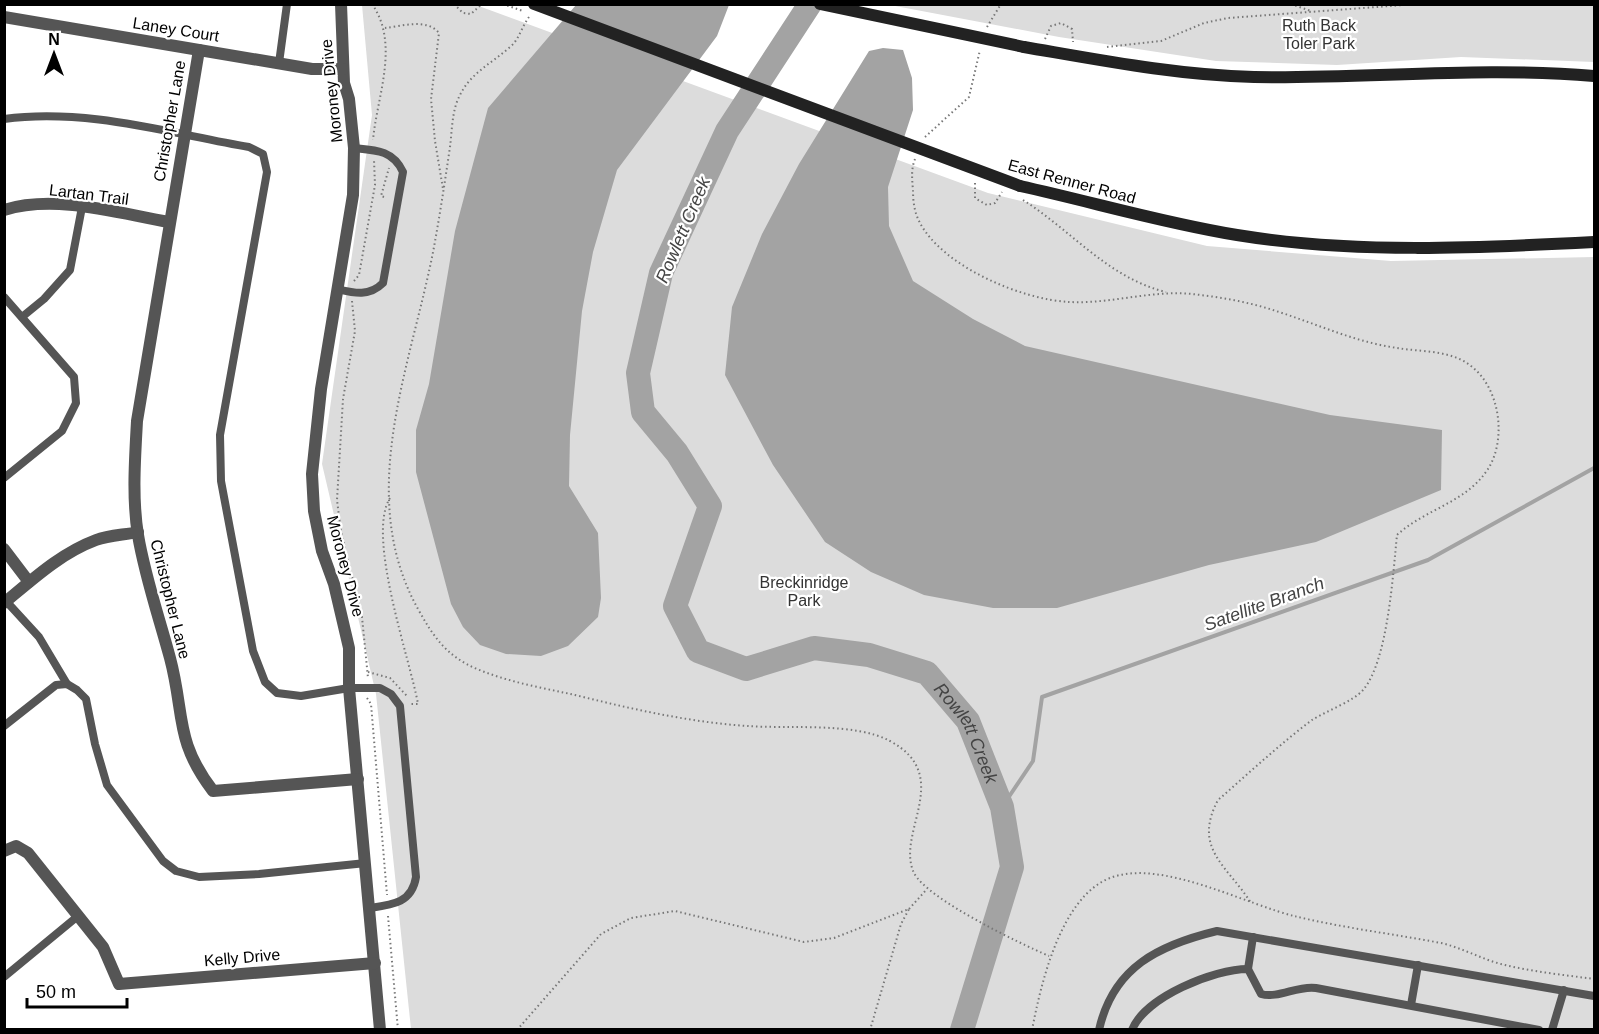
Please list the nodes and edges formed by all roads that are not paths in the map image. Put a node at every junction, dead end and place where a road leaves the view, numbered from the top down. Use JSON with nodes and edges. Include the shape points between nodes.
{"nodes":[{"id":1,"x":287,"y":4,"type":"edge"},
{"id":2,"x":341,"y":4,"type":"edge"},
{"id":3,"x":820,"y":4,"type":"edge"},
{"id":4,"x":533,"y":9,"type":"edge"},
{"id":5,"x":4,"y":17,"type":"edge"},
{"id":6,"x":199,"y":50,"type":"junction"},
{"id":7,"x":279,"y":63,"type":"junction"},
{"id":8,"x":343,"y":69,"type":"junction"},
{"id":9,"x":1594,"y":76,"type":"edge"},
{"id":10,"x":4,"y":119,"type":"edge"},
{"id":11,"x":184,"y":136,"type":"junction"},
{"id":12,"x":354,"y":148,"type":"junction"},
{"id":13,"x":82,"y":207,"type":"junction"},
{"id":14,"x":4,"y":210,"type":"edge"},
{"id":15,"x":169,"y":222,"type":"junction"},
{"id":16,"x":1594,"y":242,"type":"edge"},
{"id":17,"x":337,"y":289,"type":"junction"},
{"id":18,"x":4,"y":297,"type":"edge"},
{"id":19,"x":22,"y":317,"type":"junction"},
{"id":20,"x":4,"y":478,"type":"edge"},
{"id":21,"x":138,"y":532,"type":"junction"},
{"id":22,"x":4,"y":549,"type":"edge"},
{"id":23,"x":29,"y":582,"type":"junction"},
{"id":24,"x":5,"y":602,"type":"edge"},
{"id":25,"x":67,"y":684,"type":"junction"},
{"id":26,"x":349,"y":688,"type":"junction"},
{"id":27,"x":4,"y":726,"type":"edge"},
{"id":28,"x":358,"y":779,"type":"junction"},
{"id":29,"x":4,"y":851,"type":"edge"},
{"id":30,"x":366,"y":863,"type":"junction"},
{"id":31,"x":370,"y":908,"type":"junction"},
{"id":32,"x":78,"y":916,"type":"junction"},
{"id":33,"x":1253,"y":937,"type":"junction"},
{"id":34,"x":375,"y":963,"type":"junction"},
{"id":35,"x":1418,"y":965,"type":"junction"},
{"id":36,"x":1248,"y":969,"type":"junction"},
{"id":37,"x":4,"y":977,"type":"edge"},
{"id":38,"x":1564,"y":990,"type":"junction"},
{"id":39,"x":1594,"y":996,"type":"edge"},
{"id":40,"x":1411,"y":1005,"type":"junction"},
{"id":41,"x":380,"y":1029,"type":"edge"},
{"id":42,"x":1099,"y":1029,"type":"edge"},
{"id":43,"x":1132,"y":1029,"type":"edge"},
{"id":44,"x":1539,"y":1029,"type":"edge"},
{"id":45,"x":1552,"y":1029,"type":"edge"}],
"edges":[{"from":1,"to":7,"type":"lane"},
{"from":2,"to":8,"type":"street","name":"Moroney Drive"},
{"from":3,"to":9,"type":"main road","bridge":true,"via":[[1140,68],[1213,75],[1485,71]]},
{"from":4,"to":16,"type":"main road","name":"East Renner Road","bridge":true,"via":[[1020,193],[1164,222],[1294,242],[1427,247]]},
{"from":5,"to":6,"type":"street","name":"Laney Court"},
{"from":6,"to":7,"type":"street","name":"Laney Court"},
{"from":6,"to":11,"type":"street","name":"Christopher Lane"},
{"from":7,"to":8,"type":"street","name":"Laney Court"},
{"from":8,"to":12,"type":"street","name":"Moroney Drive"},
{"from":10,"to":11,"type":"lane","via":[[40,114],[89,117]]},
{"from":11,"to":15,"type":"street","name":"Christopher Lane"},
{"from":11,"to":26,"type":"lane","via":[[249,147],[263,154],[267,172],[220,435],[221,481],[253,651],[265,682],[277,693],[301,696]]},
{"from":12,"to":17,"type":"street","name":"Moroney Drive","via":[[352,195]]},
{"from":12,"to":17,"type":"lane","via":[[390,154],[403,172],[386,275],[376,290],[366,294]]},
{"from":13,"to":14,"type":"street","name":"Lartan Trail","via":[[37,204]]},
{"from":13,"to":15,"type":"street","name":"Lartan Trail"},
{"from":13,"to":19,"type":"lane","via":[[70,270]]},
{"from":15,"to":21,"type":"street","name":"Christopher Lane","via":[[137,420]]},
{"from":17,"to":26,"type":"street","name":"Moroney Drive","via":[[314,435],[312,474],[322,551],[349,648]]},
{"from":18,"to":19,"type":"lane"},
{"from":19,"to":20,"type":"lane","via":[[74,377],[76,403],[62,430]]},
{"from":21,"to":23,"type":"street","via":[[98,539],[73,550]]},
{"from":21,"to":28,"type":"street","name":"Christopher Lane","via":[[152,604],[170,658],[184,743],[198,772],[213,791]]},
{"from":22,"to":23,"type":"street"},
{"from":23,"to":24,"type":"street"},
{"from":24,"to":25,"type":"lane","via":[[39,637]]},
{"from":25,"to":27,"type":"lane","via":[[56,685]]},
{"from":25,"to":30,"type":"lane","via":[[86,699],[107,784],[163,861],[176,871],[199,877]]},
{"from":26,"to":28,"type":"street","name":"Moroney Drive"},
{"from":26,"to":31,"type":"lane","via":[[380,688],[391,694],[400,706],[403,729],[416,877],[407,898]]},
{"from":28,"to":30,"type":"street","name":"Moroney Drive"},
{"from":29,"to":32,"type":"street","name":"Kelly Drive","via":[[16,846],[28,853]]},
{"from":30,"to":31,"type":"street","name":"Moroney Drive"},
{"from":31,"to":34,"type":"street","name":"Moroney Drive"},
{"from":32,"to":34,"type":"street","name":"Kelly Drive","via":[[103,947],[120,984]]},
{"from":32,"to":37,"type":"lane"},
{"from":33,"to":35,"type":"lane"},
{"from":33,"to":36,"type":"lane"},
{"from":33,"to":42,"type":"lane","via":[[1217,931],[1180,940],[1144,957],[1104,1010]]},
{"from":34,"to":41,"type":"street","name":"Moroney Drive"},
{"from":35,"to":38,"type":"lane"},
{"from":35,"to":40,"type":"lane"},
{"from":36,"to":40,"type":"lane","via":[[1261,994],[1305,986]]},
{"from":36,"to":43,"type":"lane","via":[[1231,969],[1199,978],[1155,1005],[1136,1020]]},
{"from":38,"to":39,"type":"lane"},
{"from":38,"to":45,"type":"lane"},
{"from":40,"to":44,"type":"lane"}]}
